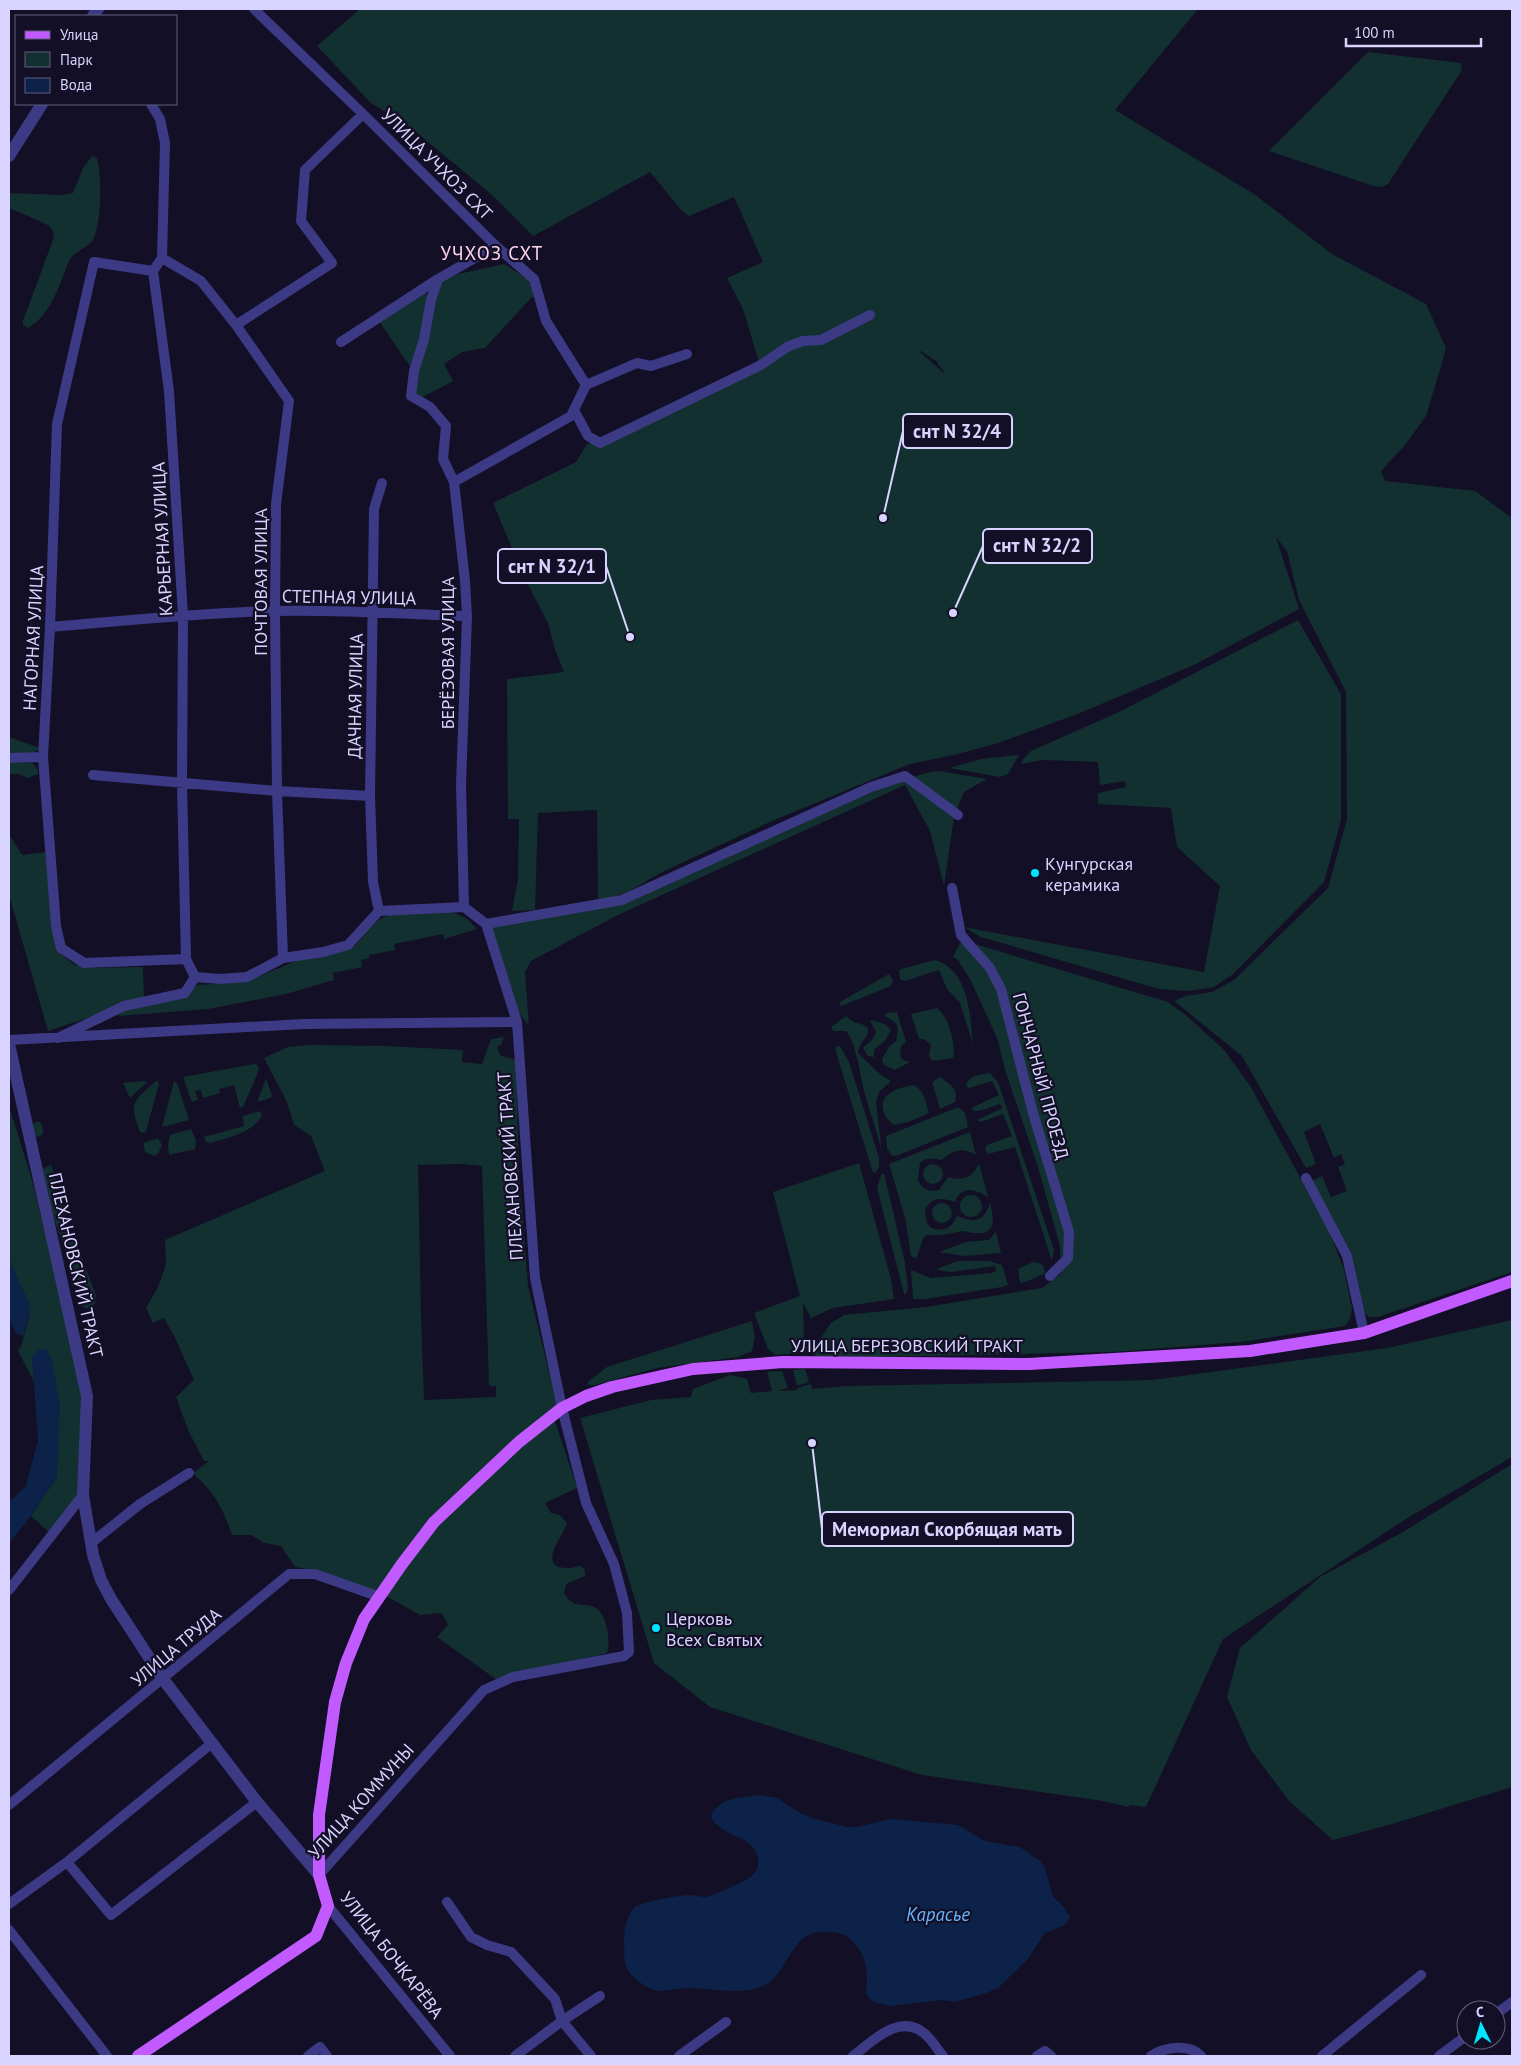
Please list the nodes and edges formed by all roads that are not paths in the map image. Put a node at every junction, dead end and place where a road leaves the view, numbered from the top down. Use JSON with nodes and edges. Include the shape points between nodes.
{"nodes":[{"id":1,"x":254,"y":9,"type":"edge"},
{"id":2,"x":41,"y":105,"type":"edge"},
{"id":3,"x":152,"y":105,"type":"edge"},
{"id":4,"x":363,"y":114,"type":"junction"},
{"id":5,"x":9,"y":156,"type":"edge"},
{"id":6,"x":496,"y":246,"type":"junction"},
{"id":7,"x":162,"y":258,"type":"junction"},
{"id":8,"x":153,"y":271,"type":"junction"},
{"id":9,"x":438,"y":279,"type":"junction"},
{"id":10,"x":870,"y":315,"type":"dead end"},
{"id":11,"x":236,"y":325,"type":"junction"},
{"id":12,"x":341,"y":342,"type":"dead end"},
{"id":13,"x":687,"y":354,"type":"dead end"},
{"id":14,"x":586,"y":385,"type":"junction"},
{"id":15,"x":574,"y":410,"type":"junction"},
{"id":16,"x":454,"y":482,"type":"junction"},
{"id":17,"x":382,"y":483,"type":"dead end"},
{"id":18,"x":275,"y":611,"type":"junction"},
{"id":19,"x":372,"y":612,"type":"junction"},
{"id":20,"x":183,"y":616,"type":"junction"},
{"id":21,"x":466,"y":616,"type":"junction"},
{"id":22,"x":50,"y":627,"type":"junction"},
{"id":23,"x":43,"y":757,"type":"junction"},
{"id":24,"x":9,"y":758,"type":"edge"},
{"id":25,"x":93,"y":775,"type":"dead end"},
{"id":26,"x":182,"y":784,"type":"junction"},
{"id":27,"x":277,"y":792,"type":"junction"},
{"id":28,"x":370,"y":796,"type":"junction"},
{"id":29,"x":958,"y":815,"type":"dead end"},
{"id":30,"x":952,"y":888,"type":"dead end"},
{"id":31,"x":464,"y":907,"type":"junction"},
{"id":32,"x":379,"y":911,"type":"junction"},
{"id":33,"x":486,"y":924,"type":"junction"},
{"id":34,"x":283,"y":958,"type":"junction"},
{"id":35,"x":186,"y":959,"type":"junction"},
{"id":36,"x":195,"y":977,"type":"junction"},
{"id":37,"x":517,"y":1022,"type":"junction"},
{"id":38,"x":58,"y":1038,"type":"junction"},
{"id":39,"x":9,"y":1042,"type":"edge"},
{"id":40,"x":1306,"y":1178,"type":"dead end"},
{"id":41,"x":1050,"y":1276,"type":"dead end"},
{"id":42,"x":1512,"y":1281,"type":"edge"},
{"id":43,"x":1364,"y":1333,"type":"junction"},
{"id":44,"x":562,"y":1408,"type":"junction"},
{"id":45,"x":189,"y":1473,"type":"dead end"},
{"id":46,"x":83,"y":1495,"type":"junction"},
{"id":47,"x":91,"y":1543,"type":"junction"},
{"id":48,"x":9,"y":1590,"type":"edge"},
{"id":49,"x":380,"y":1597,"type":"junction"},
{"id":50,"x":624,"y":1656,"type":"joint"},
{"id":51,"x":163,"y":1679,"type":"junction"},
{"id":52,"x":212,"y":1743,"type":"junction"},
{"id":53,"x":257,"y":1802,"type":"junction"},
{"id":54,"x":9,"y":1805,"type":"edge"},
{"id":55,"x":67,"y":1862,"type":"junction"},
{"id":56,"x":319,"y":1875,"type":"junction"},
{"id":57,"x":447,"y":1902,"type":"dead end"},
{"id":58,"x":9,"y":1904,"type":"edge"},
{"id":59,"x":328,"y":1906,"type":"junction"},
{"id":60,"x":9,"y":1930,"type":"edge"},
{"id":61,"x":1421,"y":1975,"type":"dead end"},
{"id":62,"x":600,"y":1996,"type":"dead end"},
{"id":63,"x":562,"y":2021,"type":"junction"},
{"id":64,"x":726,"y":2022,"type":"dead end"},
{"id":65,"x":1456,"y":2043,"type":"edge"},
{"id":66,"x":107,"y":2056,"type":"edge"},
{"id":67,"x":138,"y":2056,"type":"edge"},
{"id":68,"x":308,"y":2056,"type":"edge"},
{"id":69,"x":327,"y":2056,"type":"edge"},
{"id":70,"x":450,"y":2056,"type":"edge"},
{"id":71,"x":514,"y":2056,"type":"edge"},
{"id":72,"x":591,"y":2056,"type":"edge"},
{"id":73,"x":679,"y":2056,"type":"edge"},
{"id":74,"x":853,"y":2056,"type":"edge"},
{"id":75,"x":943,"y":2056,"type":"edge"},
{"id":76,"x":1037,"y":2056,"type":"edge"},
{"id":77,"x":1051,"y":2056,"type":"edge"},
{"id":78,"x":1151,"y":2056,"type":"edge"},
{"id":79,"x":1201,"y":2056,"type":"edge"},
{"id":80,"x":1322,"y":2056,"type":"edge"},
{"id":81,"x":1439,"y":2056,"type":"edge"}],
"edges":[{"from":1,"to":4,"type":"street","name":"УЛИЦА УЧХОЗ СХТ"},
{"from":2,"to":5,"type":"street"},
{"from":3,"to":7,"type":"street","via":[[160,119],[165,143]]},
{"from":4,"to":6,"type":"street","name":"УЛИЦА УЧХОЗ СХТ"},
{"from":4,"to":11,"type":"street","via":[[305,170],[301,221],[332,263]]},
{"from":6,"to":9,"type":"street"},
{"from":6,"to":14,"type":"street","name":"УЛИЦА УЧХОЗ СХТ","via":[[534,279],[546,321]]},
{"from":7,"to":8,"type":"street"},
{"from":7,"to":11,"type":"street","name":"ПОЧТОВАЯ УЛИЦА","via":[[201,281]]},
{"from":8,"to":20,"type":"street","name":"КАРЬЕРНАЯ УЛИЦА","via":[[169,392]]},
{"from":8,"to":22,"type":"street","name":"НАГОРНАЯ УЛИЦА","via":[[94,262],[57,424]]},
{"from":9,"to":12,"type":"street"},
{"from":9,"to":16,"type":"street","name":"БЕРЁЗОВАЯ УЛИЦА","via":[[414,371],[412,396],[430,407],[446,426],[443,460]]},
{"from":10,"to":15,"type":"street","via":[[821,340],[803,341],[787,347],[761,365],[600,443],[588,436]]},
{"from":11,"to":18,"type":"street","name":"ПОЧТОВАЯ УЛИЦА","via":[[289,401],[276,504]]},
{"from":13,"to":14,"type":"street","via":[[650,366],[637,362]]},
{"from":14,"to":15,"type":"street"},
{"from":15,"to":16,"type":"street","via":[[571,416]]},
{"from":16,"to":21,"type":"street","name":"БЕРЁЗОВАЯ УЛИЦА"},
{"from":17,"to":19,"type":"street","name":"ДАЧНАЯ УЛИЦА","via":[[374,509]]},
{"from":18,"to":19,"type":"street","name":"СТЕПНАЯ УЛИЦА"},
{"from":18,"to":20,"type":"street","name":"СТЕПНАЯ УЛИЦА"},
{"from":18,"to":27,"type":"street","name":"ПОЧТОВАЯ УЛИЦА"},
{"from":19,"to":21,"type":"street","name":"СТЕПНАЯ УЛИЦА"},
{"from":19,"to":28,"type":"street","name":"ДАЧНАЯ УЛИЦА"},
{"from":20,"to":22,"type":"street","name":"СТЕПНАЯ УЛИЦА"},
{"from":20,"to":26,"type":"street","name":"КАРЬЕРНАЯ УЛИЦА"},
{"from":21,"to":31,"type":"street","name":"БЕРЁЗОВАЯ УЛИЦА","via":[[461,785]]},
{"from":22,"to":23,"type":"street","name":"НАГОРНАЯ УЛИЦА"},
{"from":23,"to":24,"type":"street"},
{"from":23,"to":35,"type":"street","name":"НАГОРНАЯ УЛИЦА","via":[[56,926],[61,948],[84,963]]},
{"from":25,"to":26,"type":"street"},
{"from":26,"to":27,"type":"street"},
{"from":26,"to":35,"type":"street","name":"КАРЬЕРНАЯ УЛИЦА"},
{"from":27,"to":28,"type":"street"},
{"from":27,"to":34,"type":"street","name":"ПОЧТОВАЯ УЛИЦА"},
{"from":28,"to":32,"type":"street","name":"ДАЧНАЯ УЛИЦА","via":[[373,882]]},
{"from":29,"to":33,"type":"street","via":[[904,776],[871,787],[622,900]]},
{"from":30,"to":41,"type":"street","name":"ГОНЧАРНЫЙ ПРОЕЗД","via":[[961,935],[990,968],[1001,989],[1033,1113],[1069,1232],[1068,1258]]},
{"from":31,"to":32,"type":"street"},
{"from":31,"to":33,"type":"street"},
{"from":32,"to":34,"type":"street","via":[[348,945]]},
{"from":33,"to":37,"type":"street","name":"ПЛЕХАНОВСКИЙ ТРАКТ"},
{"from":34,"to":36,"type":"street","via":[[247,977]]},
{"from":35,"to":36,"type":"street","name":"КАРЬЕРНАЯ УЛИЦА"},
{"from":36,"to":38,"type":"street","via":[[185,993],[124,1006]]},
{"from":37,"to":38,"type":"street","via":[[304,1024]]},
{"from":37,"to":44,"type":"street","name":"ПЛЕХАНОВСКИЙ ТРАКТ","via":[[535,1278]]},
{"from":38,"to":39,"type":"street"},
{"from":39,"to":46,"type":"street","name":"ПЛЕХАНОВСКИЙ ТРАКТ","via":[[87,1396]]},
{"from":40,"to":43,"type":"street","via":[[1347,1256]]},
{"from":42,"to":43,"type":"main road","name":"УЛИЦА БЕРЕЗОВСКИЙ ТРАКТ"},
{"from":43,"to":44,"type":"main road","name":"УЛИЦА БЕРЕЗОВСКИЙ ТРАКТ","via":[[1250,1351],[1038,1363],[783,1362],[693,1369],[612,1387]]},
{"from":44,"to":49,"type":"main road","name":"УЛИЦА БЕРЕЗОВСКИЙ ТРАКТ","via":[[519,1442],[434,1522]]},
{"from":44,"to":50,"type":"street","name":"ПЛЕХАНОВСКИЙ ТРАКТ","via":[[586,1503],[614,1564],[627,1613],[630,1652]]},
{"from":45,"to":47,"type":"street","via":[[140,1504]]},
{"from":46,"to":47,"type":"street","name":"УЛИЦА БОЧКАРЁВА"},
{"from":46,"to":48,"type":"street"},
{"from":47,"to":51,"type":"street","name":"УЛИЦА БОЧКАРЁВА","via":[[92,1556],[111,1599]]},
{"from":49,"to":51,"type":"street","name":"УЛИЦА ТРУДА","via":[[315,1574],[289,1574]]},
{"from":49,"to":56,"type":"main road","name":"УЛИЦА КОММУНЫ","via":[[364,1618],[335,1702],[319,1816]]},
{"from":50,"to":56,"type":"street","name":"УЛИЦА КОММУНЫ","via":[[513,1677],[484,1690]]},
{"from":51,"to":52,"type":"street","name":"УЛИЦА БОЧКАРЁВА"},
{"from":51,"to":54,"type":"street","name":"УЛИЦА ТРУДА"},
{"from":52,"to":53,"type":"street","name":"УЛИЦА БОЧКАРЁВА"},
{"from":52,"to":55,"type":"street"},
{"from":53,"to":55,"type":"street","via":[[111,1915]]},
{"from":53,"to":56,"type":"street","name":"УЛИЦА БОЧКАРЁВА"},
{"from":55,"to":58,"type":"street"},
{"from":56,"to":59,"type":"main road","name":"УЛИЦА БОЧКАРЁВА"},
{"from":57,"to":63,"type":"street","via":[[471,1937],[511,1952],[555,1999]]},
{"from":59,"to":67,"type":"main road","via":[[316,1936]]},
{"from":59,"to":70,"type":"street","name":"УЛИЦА БОЧКАРЁВА"},
{"from":60,"to":66,"type":"street"},
{"from":61,"to":80,"type":"street"},
{"from":62,"to":63,"type":"street"},
{"from":63,"to":71,"type":"street"},
{"from":63,"to":72,"type":"street"},
{"from":64,"to":73,"type":"street"},
{"from":65,"to":81,"type":"street"},
{"from":68,"to":69,"type":"street","via":[[320,2048]]},
{"from":74,"to":75,"type":"street","via":[[892,2028],[906,2026],[925,2034]]},
{"from":76,"to":77,"type":"street","via":[[1045,2051]]},
{"from":78,"to":79,"type":"street","via":[[1180,2047]]}]}
